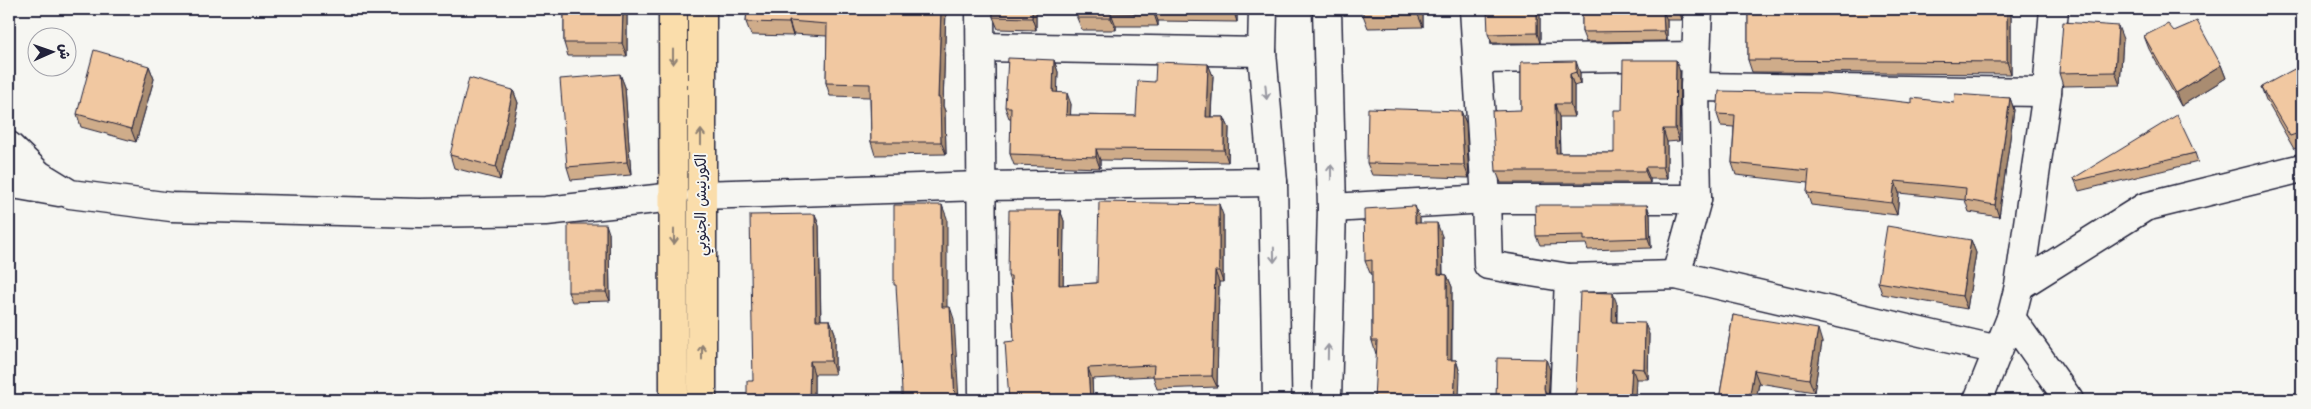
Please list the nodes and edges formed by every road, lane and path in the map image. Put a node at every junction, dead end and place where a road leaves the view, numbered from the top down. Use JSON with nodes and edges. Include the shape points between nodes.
{"nodes":[{"id":1,"x":673,"y":9,"type":"edge"},
{"id":2,"x":702,"y":9,"type":"edge"},
{"id":3,"x":980,"y":9,"type":"edge"},
{"id":4,"x":1263,"y":9,"type":"edge"},
{"id":5,"x":1327,"y":9,"type":"edge"},
{"id":6,"x":1474,"y":9,"type":"edge"},
{"id":7,"x":1698,"y":9,"type":"edge"},
{"id":8,"x":2054,"y":9,"type":"edge"},
{"id":9,"x":981,"y":47,"type":"junction"},
{"id":10,"x":1262,"y":52,"type":"junction"},
{"id":11,"x":1696,"y":56,"type":"junction"},
{"id":12,"x":1478,"y":58,"type":"junction"},
{"id":13,"x":1695,"y":87,"type":"junction"},
{"id":14,"x":2047,"y":92,"type":"junction"},
{"id":15,"x":9,"y":146,"type":"edge"},
{"id":16,"x":2302,"y":168,"type":"edge"},
{"id":17,"x":1273,"y":182,"type":"junction"},
{"id":18,"x":12,"y":186,"type":"edge"},
{"id":19,"x":981,"y":186,"type":"junction"},
{"id":20,"x":70,"y":194,"type":"junction"},
{"id":21,"x":701,"y":194,"type":"junction"},
{"id":22,"x":674,"y":198,"type":"junction"},
{"id":23,"x":1486,"y":199,"type":"junction"},
{"id":24,"x":1697,"y":199,"type":"junction"},
{"id":25,"x":1332,"y":208,"type":"junction"},
{"id":26,"x":1676,"y":275,"type":"junction"},
{"id":27,"x":1569,"y":278,"type":"junction"},
{"id":28,"x":2019,"y":286,"type":"junction"},
{"id":29,"x":2011,"y":318,"type":"junction"},
{"id":30,"x":1998,"y":350,"type":"junction"},
{"id":31,"x":674,"y":400,"type":"edge"},
{"id":32,"x":702,"y":400,"type":"edge"},
{"id":33,"x":983,"y":400,"type":"edge"},
{"id":34,"x":1277,"y":400,"type":"edge"},
{"id":35,"x":1327,"y":400,"type":"edge"},
{"id":36,"x":1564,"y":400,"type":"edge"},
{"id":37,"x":1978,"y":400,"type":"edge"},
{"id":38,"x":2069,"y":400,"type":"edge"}],
"edges":[{"from":1,"to":22,"type":"main road","name":"الكورنيش الجنوبي","one_way":true},
{"from":21,"to":2,"type":"main road","name":"الكورنيش الجنوبي","one_way":true},
{"from":3,"to":9,"type":"street"},
{"from":4,"to":10,"type":"street"},
{"from":25,"to":5,"type":"street","one_way":true},
{"from":6,"to":12,"type":"street"},
{"from":7,"to":11,"type":"street"},
{"from":8,"to":14,"type":"street"},
{"from":9,"to":10,"type":"street"},
{"from":9,"to":19,"type":"street"},
{"from":10,"to":17,"type":"street","one_way":true},
{"from":11,"to":12,"type":"street"},
{"from":11,"to":13,"type":"street"},
{"from":12,"to":23,"type":"street"},
{"from":13,"to":14,"type":"street"},
{"from":13,"to":24,"type":"street"},
{"from":14,"to":28,"type":"street"},
{"from":15,"to":20,"type":"street","via":[[39,175]]},
{"from":16,"to":28,"type":"street","via":[[2145,207]]},
{"from":17,"to":19,"type":"street"},
{"from":17,"to":34,"type":"street","one_way":true},
{"from":18,"to":20,"type":"street"},
{"from":19,"to":21,"type":"street"},
{"from":19,"to":33,"type":"street"},
{"from":20,"to":22,"type":"street","via":[[171,207],[420,213],[546,211]]},
{"from":32,"to":21,"type":"main road","name":"الكورنيش الجنوبي","one_way":true},
{"from":22,"to":31,"type":"main road","name":"الكورنيش الجنوبي","one_way":true},
{"from":23,"to":24,"type":"street"},
{"from":23,"to":25,"type":"street"},
{"from":23,"to":27,"type":"street","via":[[1488,265]]},
{"from":24,"to":26,"type":"street"},
{"from":35,"to":25,"type":"street","one_way":true},
{"from":26,"to":27,"type":"street"},
{"from":26,"to":30,"type":"street"},
{"from":27,"to":36,"type":"street"},
{"from":28,"to":29,"type":"street"},
{"from":29,"to":30,"type":"street"},
{"from":29,"to":38,"type":"street"},
{"from":30,"to":37,"type":"street"}]}
